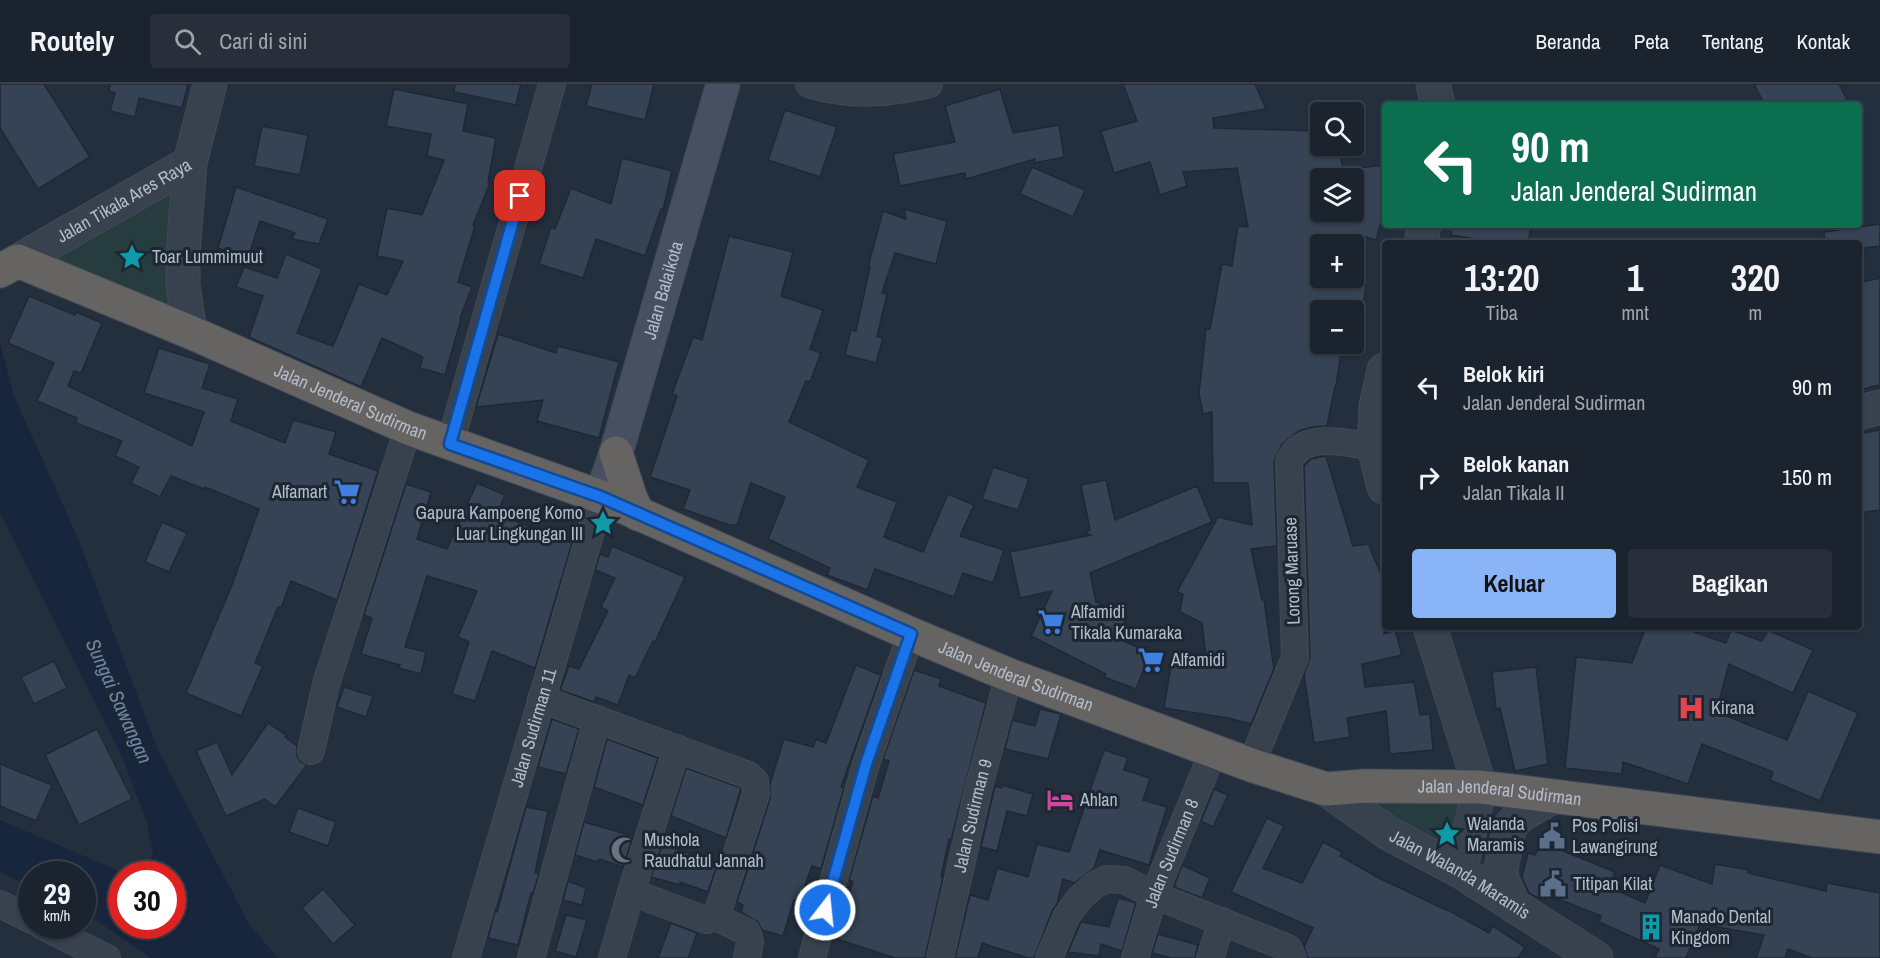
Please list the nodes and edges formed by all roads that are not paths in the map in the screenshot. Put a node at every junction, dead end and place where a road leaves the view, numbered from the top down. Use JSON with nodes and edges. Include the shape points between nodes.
{"nodes":[{"id":1,"x":210,"y":84,"type":"edge"},
{"id":2,"x":552,"y":84,"type":"edge"},
{"id":3,"x":723,"y":84,"type":"edge"},
{"id":4,"x":809,"y":84,"type":"edge"},
{"id":5,"x":929,"y":84,"type":"edge"},
{"id":6,"x":1433,"y":84,"type":"edge"},
{"id":7,"x":1437,"y":102,"type":"edge"},
{"id":8,"x":190,"y":163,"type":"junction"},
{"id":9,"x":9,"y":266,"type":"edge"},
{"id":10,"x":190,"y":332,"type":"junction"},
{"id":11,"x":1382,"y":388,"type":"edge"},
{"id":12,"x":1380,"y":407,"type":"edge"},
{"id":13,"x":1880,"y":407,"type":"edge"},
{"id":14,"x":1862,"y":412,"type":"edge"},
{"id":15,"x":408,"y":428,"type":"junction"},
{"id":16,"x":450,"y":444,"type":"junction"},
{"id":17,"x":1374,"y":447,"type":"junction"},
{"id":18,"x":616,"y":453,"type":"junction"},
{"id":19,"x":1382,"y":479,"type":"edge"},
{"id":20,"x":601,"y":497,"type":"junction"},
{"id":21,"x":638,"y":514,"type":"junction"},
{"id":22,"x":1431,"y":630,"type":"edge"},
{"id":23,"x":911,"y":634,"type":"junction"},
{"id":24,"x":1009,"y":675,"type":"junction"},
{"id":25,"x":541,"y":699,"type":"junction"},
{"id":26,"x":597,"y":718,"type":"junction"},
{"id":27,"x":677,"y":748,"type":"junction"},
{"id":28,"x":311,"y":751,"type":"dead end"},
{"id":29,"x":1213,"y":752,"type":"junction"},
{"id":30,"x":1251,"y":765,"type":"junction"},
{"id":31,"x":1480,"y":787,"type":"junction"},
{"id":32,"x":1326,"y":789,"type":"junction"},
{"id":33,"x":1554,"y":796,"type":"junction"},
{"id":34,"x":1880,"y":837,"type":"edge"},
{"id":35,"x":1460,"y":871,"type":"junction"},
{"id":36,"x":631,"y":892,"type":"junction"},
{"id":37,"x":1154,"y":895,"type":"junction"},
{"id":38,"x":0,"y":904,"type":"edge"},
{"id":39,"x":1514,"y":906,"type":"junction"},
{"id":40,"x":18,"y":913,"type":"edge"},
{"id":41,"x":716,"y":917,"type":"junction"},
{"id":42,"x":1222,"y":921,"type":"junction"},
{"id":43,"x":68,"y":939,"type":"edge"},
{"id":44,"x":107,"y":958,"type":"edge"},
{"id":45,"x":466,"y":958,"type":"edge"},
{"id":46,"x":531,"y":958,"type":"edge"},
{"id":47,"x":612,"y":958,"type":"edge"},
{"id":48,"x":747,"y":958,"type":"edge"},
{"id":49,"x":812,"y":958,"type":"edge"},
{"id":50,"x":940,"y":958,"type":"edge"},
{"id":51,"x":1049,"y":958,"type":"edge"},
{"id":52,"x":1135,"y":958,"type":"edge"},
{"id":53,"x":1210,"y":958,"type":"edge"},
{"id":54,"x":1293,"y":958,"type":"edge"},
{"id":55,"x":1596,"y":958,"type":"edge"}],
"edges":[{"from":1,"to":8,"type":"street","name":"Jalan Tikala Ares Raya"},
{"from":2,"to":16,"type":"street"},
{"from":3,"to":18,"type":"main road","name":"Jalan Balaikota"},
{"from":4,"to":5,"type":"street","via":[[852,93],[888,93]]},
{"from":6,"to":7,"type":"street"},
{"from":8,"to":9,"type":"street","name":"Jalan Tikala Ares Raya"},
{"from":8,"to":10,"type":"street","via":[[183,285]]},
{"from":9,"to":10,"type":"highway","name":"Jalan Jenderal Sudirman"},
{"from":10,"to":15,"type":"highway","name":"Jalan Jenderal Sudirman"},
{"from":11,"to":12,"type":"street"},
{"from":12,"to":17,"type":"street"},
{"from":13,"to":14,"type":"street"},
{"from":15,"to":16,"type":"highway","name":"Jalan Jenderal Sudirman"},
{"from":15,"to":28,"type":"street","via":[[326,684]]},
{"from":16,"to":20,"type":"highway","name":"Jalan Jenderal Sudirman"},
{"from":17,"to":19,"type":"street"},
{"from":17,"to":30,"type":"street","name":"Lorong Maruase","via":[[1330,441],[1309,443],[1300,447],[1289,462],[1295,657]]},
{"from":18,"to":20,"type":"main road","name":"Jalan Balaikota"},
{"from":18,"to":21,"type":"highway"},
{"from":20,"to":21,"type":"highway","name":"Jalan Jenderal Sudirman"},
{"from":20,"to":25,"type":"street","name":"Jalan Sudirman 11"},
{"from":21,"to":23,"type":"highway","name":"Jalan Jenderal Sudirman"},
{"from":22,"to":31,"type":"street"},
{"from":23,"to":24,"type":"highway","name":"Jalan Jenderal Sudirman"},
{"from":23,"to":49,"type":"street","via":[[866,764]]},
{"from":24,"to":29,"type":"highway","name":"Jalan Jenderal Sudirman"},
{"from":24,"to":50,"type":"street","name":"Jalan Sudirman 9"},
{"from":25,"to":26,"type":"street"},
{"from":25,"to":45,"type":"street","name":"Jalan Sudirman 11"},
{"from":26,"to":27,"type":"street"},
{"from":26,"to":46,"type":"street"},
{"from":27,"to":36,"type":"street"},
{"from":27,"to":41,"type":"street","via":[[748,775],[756,784],[743,838]]},
{"from":29,"to":30,"type":"highway","name":"Jalan Jenderal Sudirman"},
{"from":29,"to":37,"type":"street","name":"Jalan Sudirman 8"},
{"from":30,"to":32,"type":"highway","name":"Jalan Jenderal Sudirman"},
{"from":31,"to":32,"type":"highway","name":"Jalan Jenderal Sudirman"},
{"from":31,"to":33,"type":"highway","name":"Jalan Jenderal Sudirman"},
{"from":31,"to":35,"type":"street"},
{"from":32,"to":35,"type":"street","name":"Jalan Walanda Maramis","via":[[1388,832]]},
{"from":33,"to":34,"type":"highway","name":"Jalan Jenderal Sudirman"},
{"from":33,"to":39,"type":"street","via":[[1510,826],[1501,868]]},
{"from":35,"to":39,"type":"street","name":"Jalan Walanda Maramis"},
{"from":36,"to":41,"type":"street","via":[[706,920]]},
{"from":36,"to":47,"type":"street"},
{"from":37,"to":42,"type":"street"},
{"from":37,"to":51,"type":"street","via":[[1124,880],[1107,879],[1096,884],[1066,917]]},
{"from":37,"to":52,"type":"street","name":"Jalan Sudirman 8"},
{"from":38,"to":40,"type":"street"},
{"from":39,"to":55,"type":"street","name":"Jalan Walanda Maramis"},
{"from":41,"to":48,"type":"street","via":[[747,932]]},
{"from":42,"to":53,"type":"street"},
{"from":42,"to":54,"type":"street","via":[[1288,948]]},
{"from":43,"to":44,"type":"street"}]}
